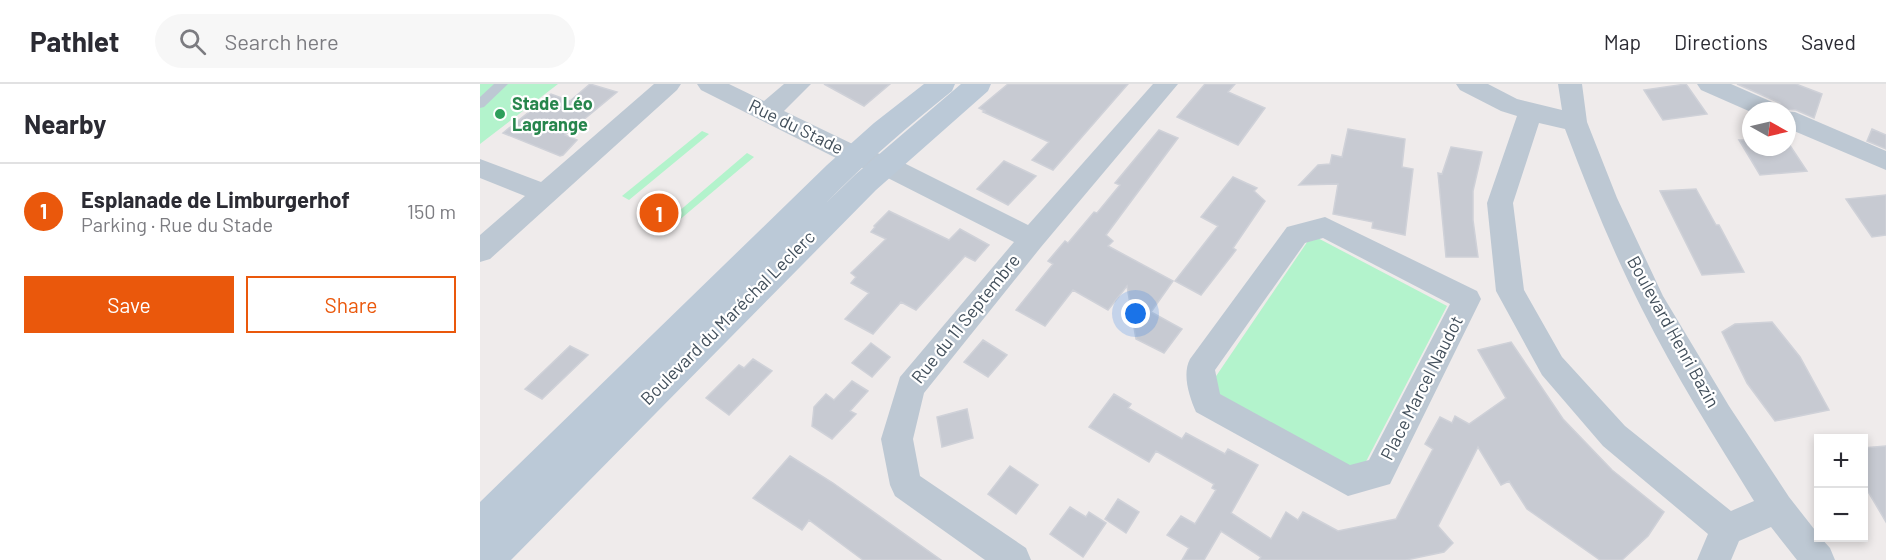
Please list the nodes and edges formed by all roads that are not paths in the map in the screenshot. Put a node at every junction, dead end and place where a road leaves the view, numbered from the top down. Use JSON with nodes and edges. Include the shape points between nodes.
{"nodes":[{"id":1,"x":502,"y":84,"type":"edge"},
{"id":2,"x":669,"y":84,"type":"edge"},
{"id":3,"x":709,"y":84,"type":"edge"},
{"id":4,"x":799,"y":84,"type":"edge"},
{"id":5,"x":942,"y":84,"type":"edge"},
{"id":6,"x":978,"y":84,"type":"edge"},
{"id":7,"x":1166,"y":84,"type":"edge"},
{"id":8,"x":1468,"y":84,"type":"edge"},
{"id":9,"x":1570,"y":84,"type":"edge"},
{"id":10,"x":1708,"y":84,"type":"edge"},
{"id":11,"x":1750,"y":102,"type":"edge"},
{"id":12,"x":480,"y":104,"type":"edge"},
{"id":13,"x":767,"y":112,"type":"junction"},
{"id":14,"x":1530,"y":112,"type":"junction"},
{"id":15,"x":1575,"y":122,"type":"junction"},
{"id":16,"x":1796,"y":122,"type":"edge"},
{"id":17,"x":870,"y":160,"type":"junction"},
{"id":18,"x":1886,"y":160,"type":"edge"},
{"id":19,"x":480,"y":168,"type":"edge"},
{"id":20,"x":545,"y":194,"type":"junction"},
{"id":21,"x":1032,"y":239,"type":"junction"},
{"id":22,"x":480,"y":251,"type":"edge"},
{"id":23,"x":1510,"y":291,"type":"junction"},
{"id":24,"x":1467,"y":299,"type":"junction"},
{"id":25,"x":1776,"y":508,"type":"junction"},
{"id":26,"x":480,"y":529,"type":"edge"},
{"id":27,"x":1727,"y":529,"type":"junction"},
{"id":28,"x":484,"y":560,"type":"edge"},
{"id":29,"x":1014,"y":560,"type":"edge"},
{"id":30,"x":1714,"y":560,"type":"edge"},
{"id":31,"x":1818,"y":560,"type":"edge"}],
"edges":[{"from":1,"to":12,"type":"lane"},
{"from":2,"to":20,"type":"street"},
{"from":3,"to":13,"type":"street","name":"Rue du Stade"},
{"from":4,"to":13,"type":"street"},
{"from":5,"to":17,"type":"main road","name":"Boulevard du Maréchal Leclerc"},
{"from":6,"to":17,"type":"main road","name":"Boulevard du Maréchal Leclerc"},
{"from":7,"to":21,"type":"street","name":"Rue du 11 Septembre"},
{"from":8,"to":14,"type":"street"},
{"from":9,"to":15,"type":"street","name":"Boulevard Henri Bazin"},
{"from":10,"to":11,"type":"street"},
{"from":13,"to":17,"type":"street","name":"Rue du Stade"},
{"from":14,"to":15,"type":"street"},
{"from":14,"to":23,"type":"street","via":[[1500,203]]},
{"from":15,"to":25,"type":"street","name":"Boulevard Henri Bazin","via":[[1604,198],[1653,303]]},
{"from":16,"to":18,"type":"street"},
{"from":17,"to":21,"type":"street","name":"Rue du 11 Septembre"},
{"from":17,"to":26,"type":"main road","name":"Boulevard du Maréchal Leclerc"},
{"from":17,"to":28,"type":"main road","name":"Boulevard du Maréchal Leclerc"},
{"from":19,"to":20,"type":"street"},
{"from":20,"to":22,"type":"street"},
{"from":21,"to":29,"type":"street","name":"Rue du 11 Septembre","via":[[911,387],[897,439],[906,485]]},
{"from":23,"to":24,"type":"street","name":"Place Marcel Naudot"},
{"from":23,"to":27,"type":"street","via":[[1552,366],[1614,436]]},
{"from":24,"to":24,"type":"street","name":"Place Marcel Naudot","via":[[1379,473],[1348,481],[1207,402],[1200,368],[1296,235],[1325,227]]},
{"from":25,"to":27,"type":"street"},
{"from":25,"to":31,"type":"street","name":"Boulevard Henri Bazin"},
{"from":27,"to":30,"type":"street"}]}
